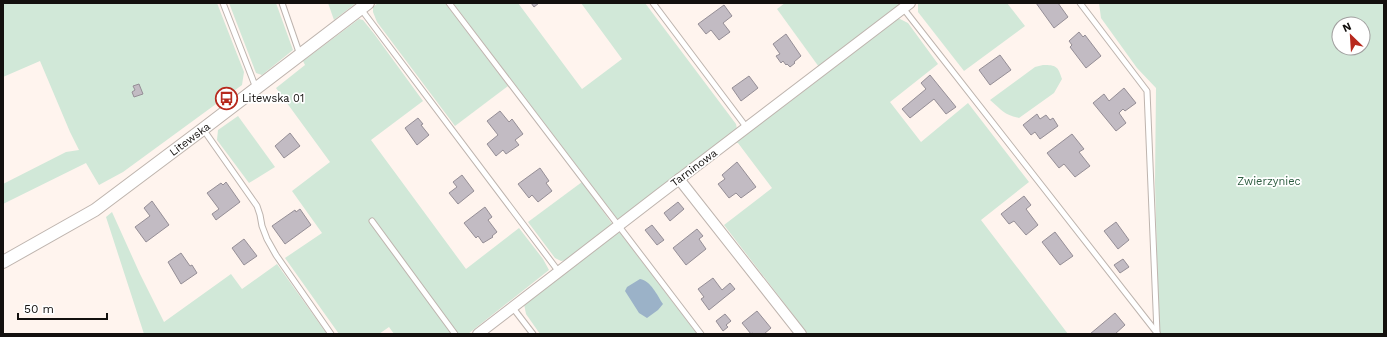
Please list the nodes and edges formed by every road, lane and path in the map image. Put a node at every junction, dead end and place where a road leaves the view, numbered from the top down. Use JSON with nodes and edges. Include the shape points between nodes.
{"nodes":[{"id":1,"x":223,"y":3,"type":"edge"},
{"id":2,"x":282,"y":3,"type":"edge"},
{"id":3,"x":448,"y":3,"type":"edge"},
{"id":4,"x":653,"y":3,"type":"edge"},
{"id":5,"x":1080,"y":3,"type":"edge"},
{"id":6,"x":364,"y":6,"type":"edge"},
{"id":7,"x":907,"y":6,"type":"edge"},
{"id":8,"x":300,"y":55,"type":"junction"},
{"id":9,"x":256,"y":89,"type":"junction"},
{"id":10,"x":747,"y":128,"type":"junction"},
{"id":11,"x":203,"y":129,"type":"junction"},
{"id":12,"x":679,"y":179,"type":"junction"},
{"id":13,"x":372,"y":221,"type":"dead end"},
{"id":14,"x":618,"y":226,"type":"junction"},
{"id":15,"x":3,"y":262,"type":"edge"},
{"id":16,"x":559,"y":272,"type":"junction"},
{"id":17,"x":512,"y":308,"type":"junction"},
{"id":18,"x":331,"y":334,"type":"edge"},
{"id":19,"x":455,"y":334,"type":"edge"},
{"id":20,"x":478,"y":334,"type":"edge"},
{"id":21,"x":533,"y":334,"type":"edge"},
{"id":22,"x":701,"y":334,"type":"edge"},
{"id":23,"x":801,"y":334,"type":"edge"},
{"id":24,"x":1157,"y":334,"type":"edge"}],
"edges":[{"from":1,"to":9,"type":"lane"},
{"from":2,"to":8,"type":"lane"},
{"from":3,"to":14,"type":"lane"},
{"from":4,"to":10,"type":"lane"},
{"from":5,"to":24,"type":"lane","via":[[1147,91]]},
{"from":6,"to":8,"type":"street","name":"Litewska"},
{"from":6,"to":16,"type":"lane"},
{"from":7,"to":10,"type":"street","name":"Tarninowa"},
{"from":7,"to":24,"type":"lane"},
{"from":8,"to":9,"type":"street","name":"Litewska"},
{"from":9,"to":11,"type":"street","name":"Litewska"},
{"from":10,"to":12,"type":"street","name":"Tarninowa"},
{"from":11,"to":15,"type":"street","name":"Litewska","via":[[94,210]]},
{"from":11,"to":18,"type":"lane","via":[[258,206],[262,226],[276,255]]},
{"from":12,"to":14,"type":"street","name":"Tarninowa"},
{"from":12,"to":23,"type":"street"},
{"from":13,"to":19,"type":"lane"},
{"from":14,"to":16,"type":"street","name":"Tarninowa"},
{"from":14,"to":22,"type":"lane"},
{"from":16,"to":17,"type":"street","name":"Tarninowa"},
{"from":17,"to":20,"type":"street","name":"Tarninowa"},
{"from":17,"to":21,"type":"lane"}]}
